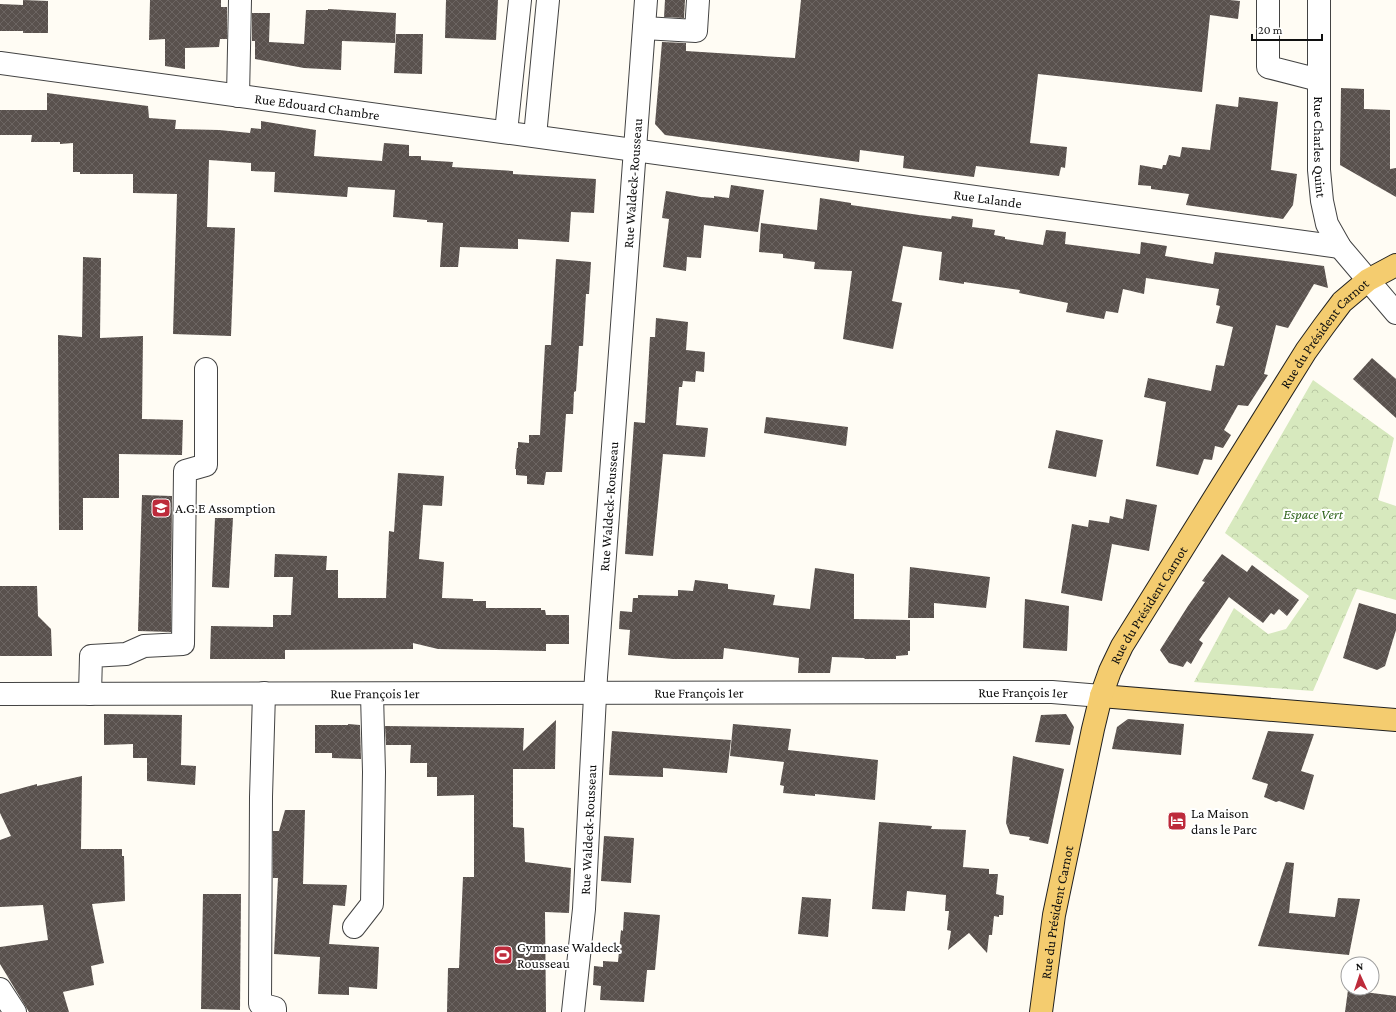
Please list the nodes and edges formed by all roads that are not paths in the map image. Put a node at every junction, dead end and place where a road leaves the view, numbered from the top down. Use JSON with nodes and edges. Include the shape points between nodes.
{"nodes":[{"id":1,"x":240,"y":0,"type":"edge"},
{"id":2,"x":520,"y":0,"type":"edge"},
{"id":3,"x":548,"y":0,"type":"edge"},
{"id":4,"x":646,"y":0,"type":"edge"},
{"id":5,"x":698,"y":0,"type":"edge"},
{"id":6,"x":1268,"y":0,"type":"edge"},
{"id":7,"x":1319,"y":0,"type":"edge"},
{"id":8,"x":644,"y":28,"type":"junction"},
{"id":9,"x":0,"y":63,"type":"edge"},
{"id":10,"x":1320,"y":80,"type":"junction"},
{"id":11,"x":238,"y":96,"type":"junction"},
{"id":12,"x":506,"y":132,"type":"junction"},
{"id":13,"x":535,"y":136,"type":"junction"},
{"id":14,"x":635,"y":150,"type":"junction"},
{"id":15,"x":1340,"y":247,"type":"junction"},
{"id":16,"x":1385,"y":272,"type":"edge"},
{"id":17,"x":1396,"y":313,"type":"edge"},
{"id":18,"x":206,"y":369,"type":"dead end"},
{"id":19,"x":264,"y":693,"type":"junction"},
{"id":20,"x":595,"y":693,"type":"junction"},
{"id":21,"x":0,"y":694,"type":"edge"},
{"id":22,"x":90,"y":694,"type":"junction"},
{"id":23,"x":372,"y":694,"type":"junction"},
{"id":24,"x":1101,"y":696,"type":"junction"},
{"id":25,"x":1396,"y":720,"type":"edge"},
{"id":26,"x":354,"y":927,"type":"dead end"},
{"id":27,"x":0,"y":989,"type":"edge"},
{"id":28,"x":15,"y":1012,"type":"edge"},
{"id":29,"x":275,"y":1012,"type":"edge"},
{"id":30,"x":573,"y":1012,"type":"edge"},
{"id":31,"x":1041,"y":1012,"type":"edge"}],
"edges":[{"from":1,"to":11,"type":"street"},
{"from":2,"to":12,"type":"street"},
{"from":3,"to":13,"type":"street"},
{"from":4,"to":8,"type":"street","name":"Rue Waldeck-Rousseau"},
{"from":5,"to":8,"type":"street","via":[[696,31]]},
{"from":6,"to":10,"type":"street","via":[[1268,67]]},
{"from":7,"to":10,"type":"street","name":"Rue Charles Quint"},
{"from":8,"to":14,"type":"street","name":"Rue Waldeck-Rousseau"},
{"from":9,"to":11,"type":"street","name":"Rue Edouard Chambre"},
{"from":10,"to":15,"type":"street","name":"Rue Charles Quint","via":[[1319,170],[1322,201],[1327,224]]},
{"from":11,"to":12,"type":"street","name":"Rue Edouard Chambre"},
{"from":12,"to":13,"type":"street","name":"Rue Edouard Chambre"},
{"from":13,"to":14,"type":"street","name":"Rue Edouard Chambre"},
{"from":14,"to":15,"type":"street","name":"Rue Lalande"},
{"from":14,"to":20,"type":"street","name":"Rue Waldeck-Rousseau"},
{"from":15,"to":16,"type":"street","name":"Rue Charles Quint"},
{"from":16,"to":17,"type":"street","name":"Rue Charles Quint"},
{"from":16,"to":24,"type":"main road","name":"Rue du Président Carnot","via":[[1342,302],[1306,351],[1122,646]]},
{"from":18,"to":22,"type":"street","via":[[206,465],[185,471],[183,644],[144,646],[126,654],[91,656]]},
{"from":19,"to":22,"type":"street","name":"Rue François 1er"},
{"from":19,"to":23,"type":"street","name":"Rue François 1er"},
{"from":19,"to":29,"type":"street","via":[[260,821],[260,1004],[276,1008]]},
{"from":20,"to":23,"type":"street","name":"Rue François 1er"},
{"from":20,"to":24,"type":"street","name":"Rue François 1er","via":[[1052,692]]},
{"from":20,"to":30,"type":"street","name":"Rue Waldeck-Rousseau","via":[[584,909]]},
{"from":21,"to":22,"type":"street","name":"Rue François 1er"},
{"from":23,"to":26,"type":"street","via":[[372,904]]},
{"from":24,"to":25,"type":"main road","name":"Rue François 1er"},
{"from":24,"to":31,"type":"main road","name":"Rue du Président Carnot","via":[[1054,916]]},
{"from":27,"to":28,"type":"street"}]}
